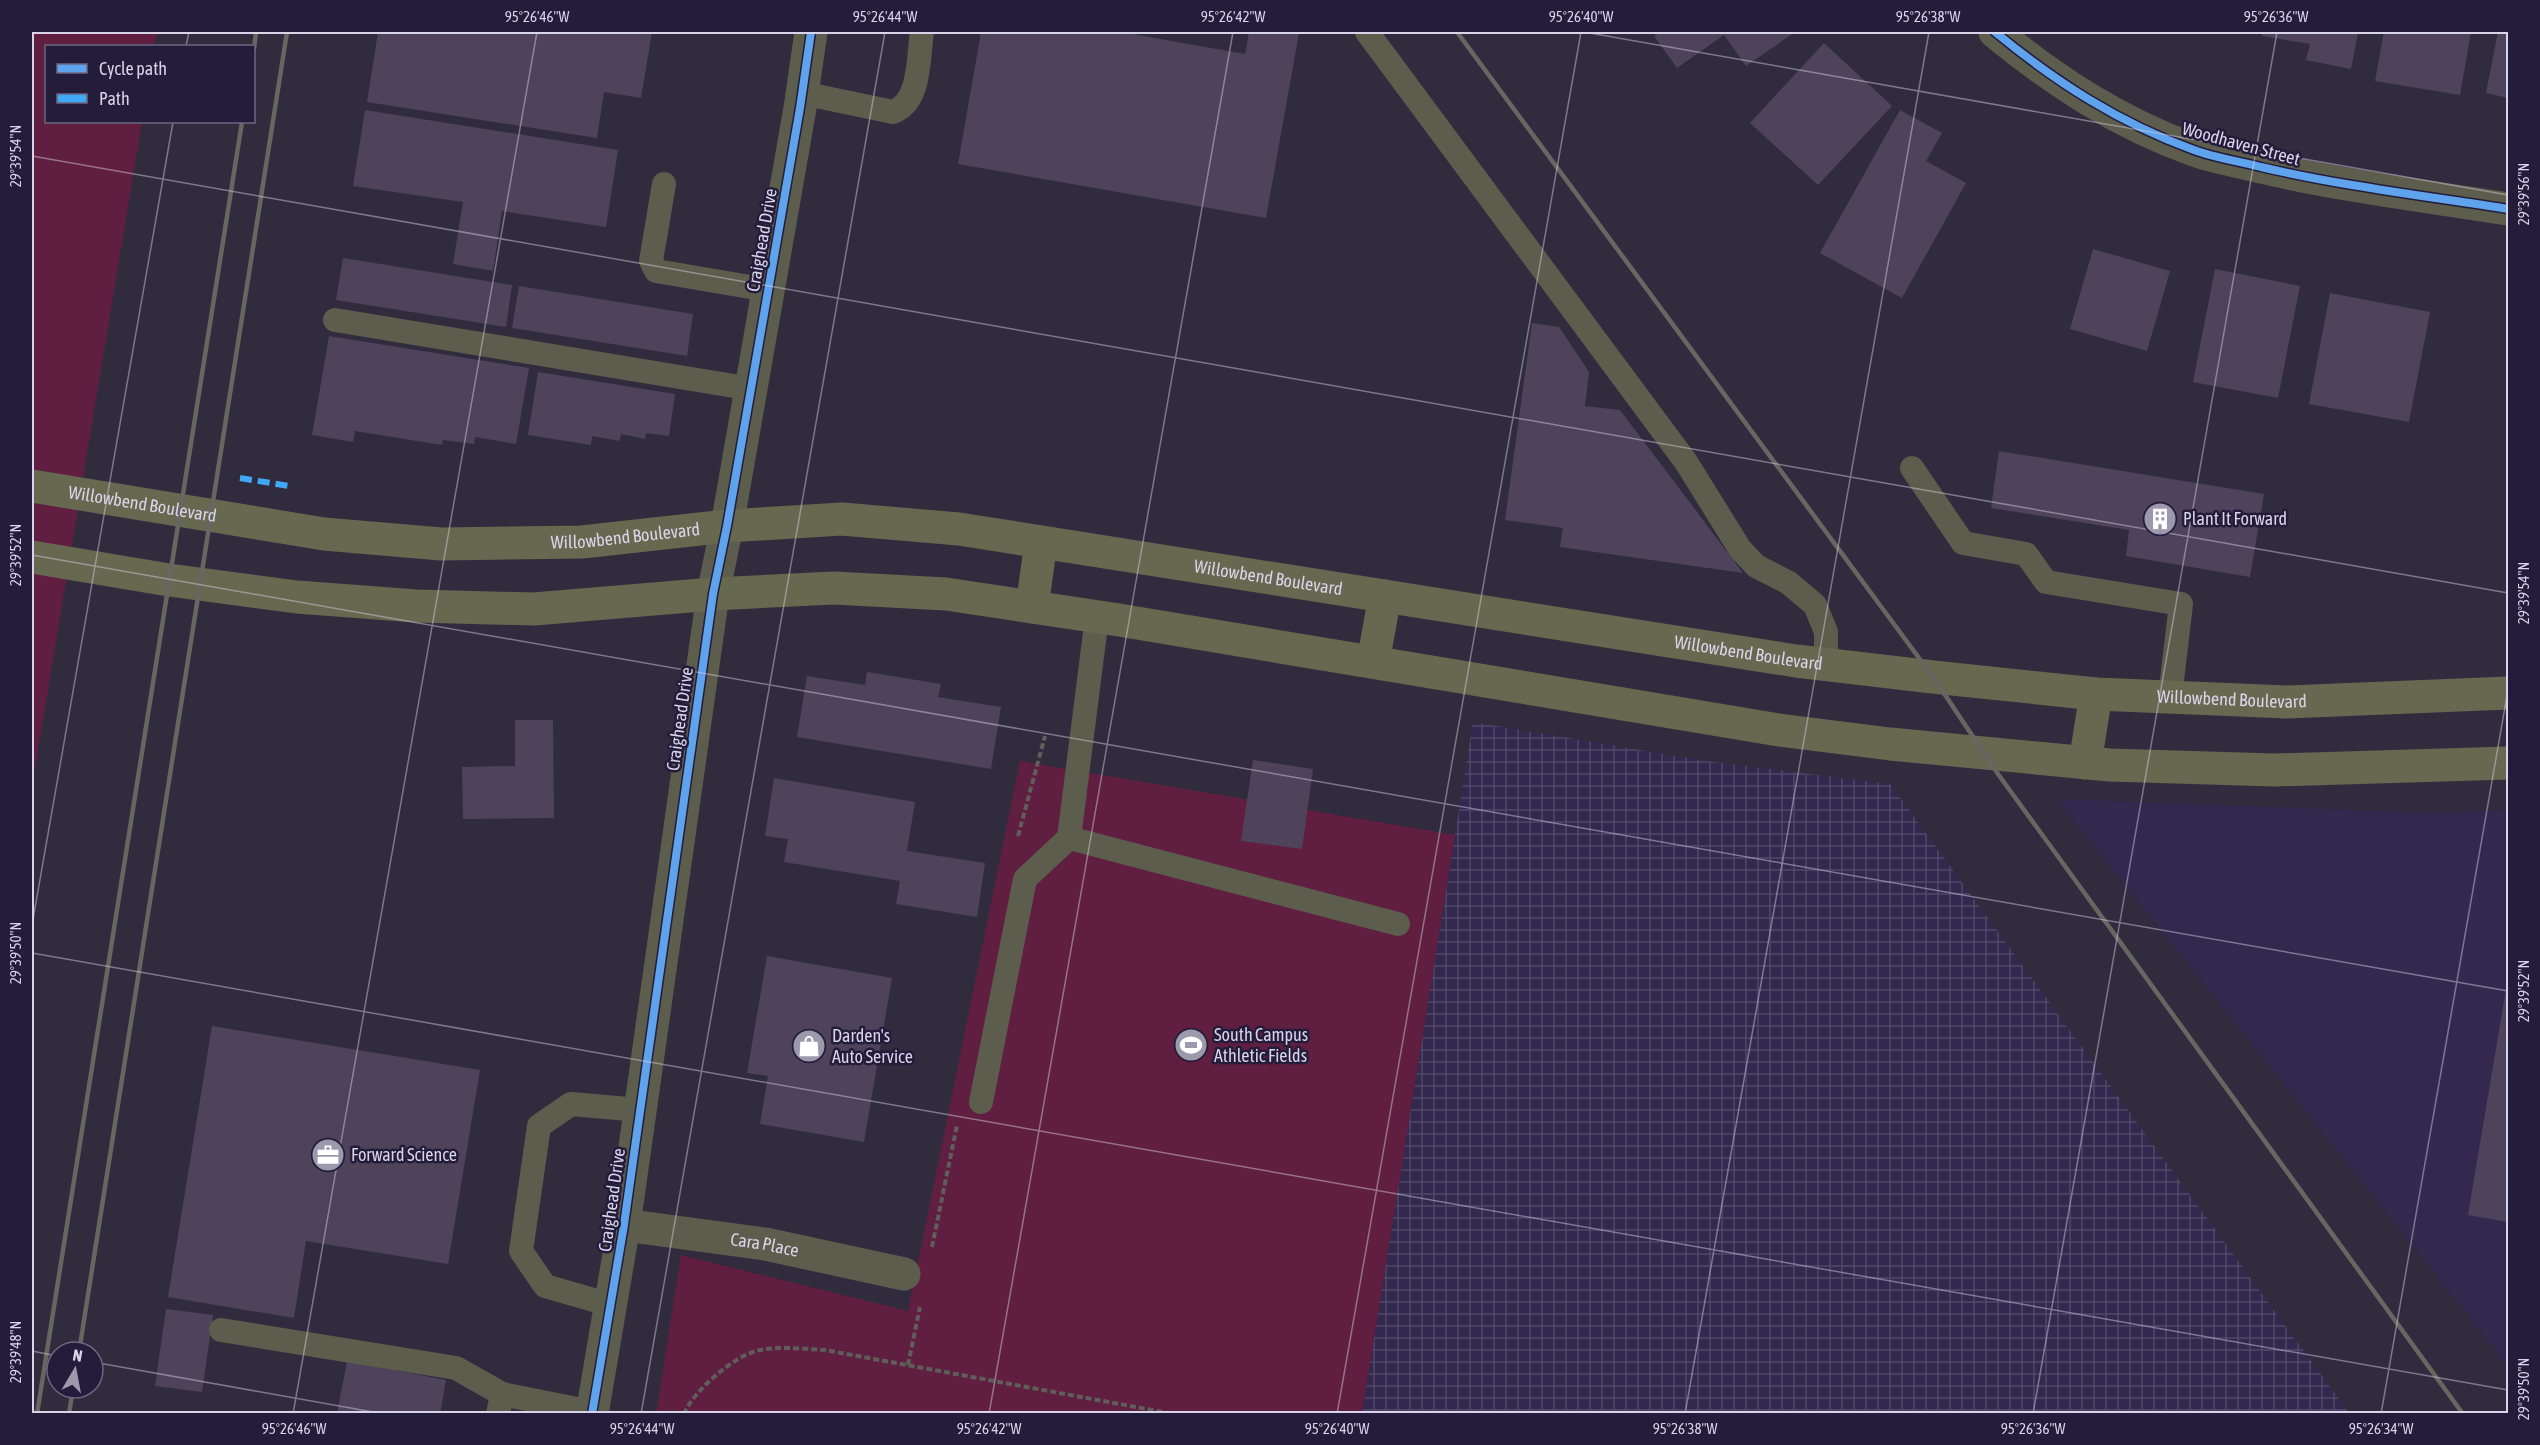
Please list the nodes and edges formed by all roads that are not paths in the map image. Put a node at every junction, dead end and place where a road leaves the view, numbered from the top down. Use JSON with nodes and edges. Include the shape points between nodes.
{"nodes":[{"id":1,"x":811,"y":32,"type":"edge"},
{"id":2,"x":922,"y":32,"type":"edge"},
{"id":3,"x":1367,"y":32,"type":"edge"},
{"id":4,"x":1995,"y":32,"type":"edge"},
{"id":5,"x":802,"y":93,"type":"junction"},
{"id":6,"x":664,"y":184,"type":"dead end"},
{"id":7,"x":2508,"y":209,"type":"edge"},
{"id":8,"x":768,"y":290,"type":"junction"},
{"id":9,"x":335,"y":320,"type":"dead end"},
{"id":10,"x":752,"y":389,"type":"junction"},
{"id":11,"x":1912,"y":468,"type":"dead end"},
{"id":12,"x":32,"y":486,"type":"edge"},
{"id":13,"x":727,"y":526,"type":"junction"},
{"id":14,"x":1041,"y":542,"type":"junction"},
{"id":15,"x":32,"y":557,"type":"edge"},
{"id":16,"x":713,"y":594,"type":"junction"},
{"id":17,"x":1385,"y":596,"type":"junction"},
{"id":18,"x":1032,"y":607,"type":"junction"},
{"id":19,"x":1097,"y":617,"type":"junction"},
{"id":20,"x":1373,"y":662,"type":"junction"},
{"id":21,"x":1826,"y":665,"type":"junction"},
{"id":22,"x":2508,"y":693,"type":"edge"},
{"id":23,"x":2096,"y":694,"type":"junction"},
{"id":24,"x":2169,"y":697,"type":"junction"},
{"id":25,"x":2085,"y":763,"type":"junction"},
{"id":26,"x":2508,"y":763,"type":"edge"},
{"id":27,"x":1069,"y":838,"type":"junction"},
{"id":28,"x":1398,"y":924,"type":"dead end"},
{"id":29,"x":981,"y":1102,"type":"dead end"},
{"id":30,"x":640,"y":1110,"type":"junction"},
{"id":31,"x":624,"y":1225,"type":"junction"},
{"id":32,"x":904,"y":1274,"type":"dead end"},
{"id":33,"x":611,"y":1305,"type":"junction"},
{"id":34,"x":221,"y":1330,"type":"dead end"},
{"id":35,"x":500,"y":1404,"type":"edge"},
{"id":36,"x":592,"y":1413,"type":"edge"}],
"edges":[{"from":1,"to":5,"type":"street","name":"Craighead Drive"},
{"from":2,"to":5,"type":"lane","via":[[912,96],[904,108],[893,112]]},
{"from":3,"to":21,"type":"lane","via":[[1686,462],[1740,549],[1756,566],[1789,583],[1815,606],[1826,632]]},
{"from":4,"to":7,"type":"street","name":"Woodhaven Street","via":[[2084,99],[2137,127],[2196,151],[2295,175]]},
{"from":5,"to":8,"type":"street","name":"Craighead Drive"},
{"from":6,"to":8,"type":"lane","via":[[651,261],[656,271]]},
{"from":8,"to":10,"type":"street","name":"Craighead Drive"},
{"from":9,"to":10,"type":"lane"},
{"from":10,"to":13,"type":"street","name":"Craighead Drive"},
{"from":11,"to":24,"type":"lane","via":[[1963,543],[2026,554],[2046,582],[2181,604]]},
{"from":12,"to":13,"type":"main road","name":"Willowbend Boulevard","via":[[324,534],[441,544],[582,542]]},
{"from":13,"to":14,"type":"main road","name":"Willowbend Boulevard","via":[[842,519],[958,529]]},
{"from":13,"to":16,"type":"street","name":"Craighead Drive"},
{"from":14,"to":17,"type":"main road","name":"Willowbend Boulevard"},
{"from":14,"to":18,"type":"main road"},
{"from":15,"to":16,"type":"main road","via":[[297,597],[416,606],[534,609]]},
{"from":16,"to":18,"type":"main road","via":[[834,588],[946,594]]},
{"from":16,"to":30,"type":"street","name":"Craighead Drive"},
{"from":17,"to":20,"type":"main road"},
{"from":17,"to":21,"type":"main road","name":"Willowbend Boulevard"},
{"from":18,"to":19,"type":"main road"},
{"from":19,"to":20,"type":"main road"},
{"from":19,"to":27,"type":"lane"},
{"from":20,"to":25,"type":"main road","via":[[1779,730]]},
{"from":21,"to":23,"type":"main road","name":"Willowbend Boulevard"},
{"from":22,"to":24,"type":"main road","name":"Willowbend Boulevard","via":[[2287,702]]},
{"from":23,"to":24,"type":"main road","name":"Willowbend Boulevard"},
{"from":23,"to":25,"type":"main road"},
{"from":25,"to":26,"type":"main road","via":[[2274,770]]},
{"from":27,"to":28,"type":"lane"},
{"from":27,"to":29,"type":"lane","via":[[1025,879]]},
{"from":30,"to":31,"type":"street","name":"Craighead Drive"},
{"from":30,"to":33,"type":"lane","via":[[571,1104],[539,1126],[520,1251],[544,1286]]},
{"from":31,"to":32,"type":"street","name":"Cara Place","via":[[765,1244]]},
{"from":31,"to":33,"type":"street","name":"Craighead Drive"},
{"from":33,"to":36,"type":"street","name":"Craighead Drive"},
{"from":34,"to":35,"type":"lane","via":[[456,1368]]},
{"from":35,"to":36,"type":"lane"}]}
